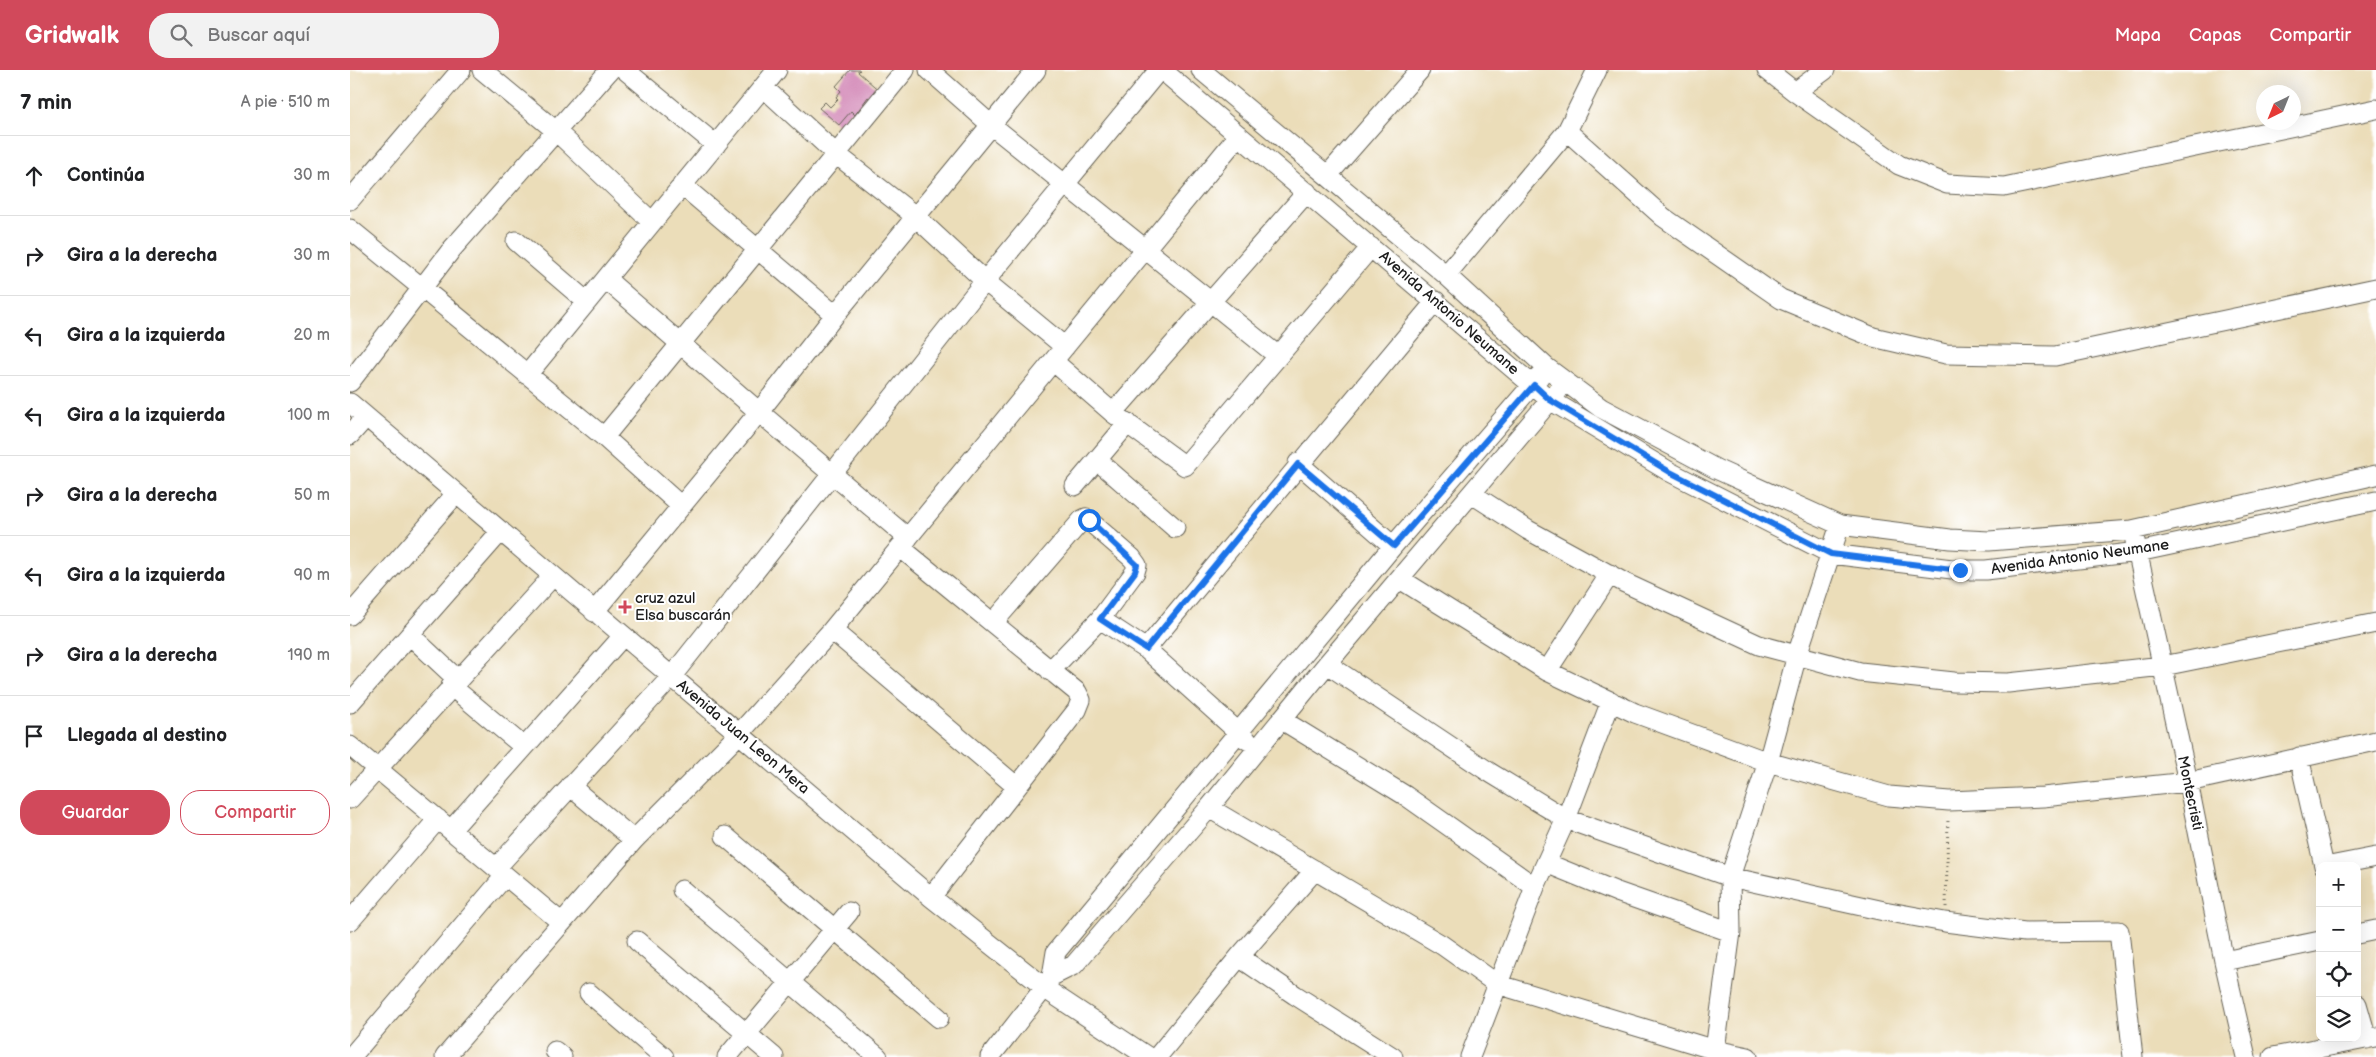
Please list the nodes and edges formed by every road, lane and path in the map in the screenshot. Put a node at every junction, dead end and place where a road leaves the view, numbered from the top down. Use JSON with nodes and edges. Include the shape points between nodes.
{"nodes":[{"id":1,"x":461,"y":70,"type":"edge"},
{"id":2,"x":482,"y":70,"type":"edge"},
{"id":3,"x":610,"y":70,"type":"edge"},
{"id":4,"x":625,"y":70,"type":"edge"},
{"id":5,"x":905,"y":70,"type":"edge"},
{"id":6,"x":929,"y":70,"type":"edge"},
{"id":7,"x":1036,"y":70,"type":"edge"},
{"id":8,"x":1161,"y":70,"type":"edge"},
{"id":9,"x":1201,"y":70,"type":"edge"},
{"id":10,"x":1420,"y":70,"type":"edge"},
{"id":11,"x":1597,"y":70,"type":"edge"},
{"id":12,"x":1767,"y":70,"type":"edge"},
{"id":13,"x":1824,"y":70,"type":"edge"},
{"id":14,"x":769,"y":76,"type":"edge"},
{"id":15,"x":1795,"y":92,"type":"junction"},
{"id":16,"x":2376,"y":109,"type":"edge"},
{"id":17,"x":990,"y":124,"type":"junction"},
{"id":18,"x":556,"y":131,"type":"junction"},
{"id":19,"x":1567,"y":131,"type":"junction"},
{"id":20,"x":1239,"y":135,"type":"junction"},
{"id":21,"x":716,"y":145,"type":"junction"},
{"id":22,"x":836,"y":154,"type":"junction"},
{"id":23,"x":1328,"y":175,"type":"junction"},
{"id":24,"x":1064,"y":184,"type":"junction"},
{"id":25,"x":682,"y":185,"type":"junction"},
{"id":26,"x":1307,"y":192,"type":"junction"},
{"id":27,"x":350,"y":200,"type":"edge"},
{"id":28,"x":915,"y":216,"type":"junction"},
{"id":29,"x":652,"y":222,"type":"junction"},
{"id":30,"x":350,"y":229,"type":"edge"},
{"id":31,"x":516,"y":241,"type":"dead end"},
{"id":32,"x":1371,"y":247,"type":"junction"},
{"id":33,"x":1146,"y":250,"type":"junction"},
{"id":34,"x":757,"y":251,"type":"junction"},
{"id":35,"x":1446,"y":276,"type":"junction"},
{"id":36,"x":606,"y":279,"type":"junction"},
{"id":37,"x":985,"y":281,"type":"junction"},
{"id":38,"x":2376,"y":288,"type":"edge"},
{"id":39,"x":422,"y":289,"type":"junction"},
{"id":40,"x":1209,"y":301,"type":"junction"},
{"id":41,"x":1436,"y":301,"type":"junction"},
{"id":42,"x":587,"y":302,"type":"junction"},
{"id":43,"x":835,"y":315,"type":"junction"},
{"id":44,"x":681,"y":343,"type":"junction"},
{"id":45,"x":1059,"y":354,"type":"junction"},
{"id":46,"x":1278,"y":356,"type":"junction"},
{"id":47,"x":1547,"y":368,"type":"junction"},
{"id":48,"x":527,"y":375,"type":"junction"},
{"id":49,"x":350,"y":382,"type":"edge"},
{"id":50,"x":1566,"y":383,"type":"junction"},
{"id":51,"x":1534,"y":385,"type":"junction"},
{"id":52,"x":1550,"y":400,"type":"junction"},
{"id":53,"x":350,"y":403,"type":"edge"},
{"id":54,"x":759,"y":412,"type":"junction"},
{"id":55,"x":366,"y":417,"type":"junction"},
{"id":56,"x":1120,"y":418,"type":"junction"},
{"id":57,"x":350,"y":435,"type":"edge"},
{"id":58,"x":604,"y":437,"type":"junction"},
{"id":59,"x":1097,"y":460,"type":"junction"},
{"id":60,"x":1298,"y":464,"type":"junction"},
{"id":61,"x":833,"y":475,"type":"junction"},
{"id":62,"x":2376,"y":475,"type":"edge"},
{"id":63,"x":1075,"y":486,"type":"dead end"},
{"id":64,"x":1472,"y":494,"type":"junction"},
{"id":65,"x":455,"y":495,"type":"junction"},
{"id":66,"x":2376,"y":501,"type":"edge"},
{"id":67,"x":681,"y":506,"type":"junction"},
{"id":68,"x":1840,"y":525,"type":"junction"},
{"id":69,"x":1175,"y":528,"type":"dead end"},
{"id":70,"x":2132,"y":530,"type":"junction"},
{"id":71,"x":501,"y":531,"type":"junction"},
{"id":72,"x":905,"y":543,"type":"junction"},
{"id":73,"x":1394,"y":546,"type":"junction"},
{"id":74,"x":2138,"y":552,"type":"junction"},
{"id":75,"x":1831,"y":554,"type":"junction"},
{"id":76,"x":1610,"y":574,"type":"junction"},
{"id":77,"x":552,"y":577,"type":"junction"},
{"id":78,"x":1400,"y":579,"type":"junction"},
{"id":79,"x":594,"y":612,"type":"junction"},
{"id":80,"x":350,"y":615,"type":"edge"},
{"id":81,"x":1100,"y":619,"type":"junction"},
{"id":82,"x":993,"y":623,"type":"junction"},
{"id":83,"x":2376,"y":624,"type":"edge"},
{"id":84,"x":832,"y":630,"type":"junction"},
{"id":85,"x":410,"y":635,"type":"junction"},
{"id":86,"x":623,"y":636,"type":"junction"},
{"id":87,"x":1146,"y":649,"type":"junction"},
{"id":88,"x":1797,"y":655,"type":"junction"},
{"id":89,"x":1327,"y":664,"type":"junction"},
{"id":90,"x":2163,"y":666,"type":"junction"},
{"id":91,"x":1547,"y":670,"type":"junction"},
{"id":92,"x":1050,"y":671,"type":"junction"},
{"id":93,"x":672,"y":676,"type":"junction"},
{"id":94,"x":454,"y":682,"type":"junction"},
{"id":95,"x":1611,"y":702,"type":"junction"},
{"id":96,"x":350,"y":703,"type":"edge"},
{"id":97,"x":1282,"y":720,"type":"junction"},
{"id":98,"x":1238,"y":732,"type":"junction"},
{"id":99,"x":739,"y":734,"type":"junction"},
{"id":100,"x":2376,"y":741,"type":"edge"},
{"id":101,"x":350,"y":746,"type":"edge"},
{"id":102,"x":524,"y":747,"type":"junction"},
{"id":103,"x":1257,"y":749,"type":"junction"},
{"id":104,"x":2299,"y":757,"type":"junction"},
{"id":105,"x":1768,"y":762,"type":"junction"},
{"id":106,"x":377,"y":768,"type":"junction"},
{"id":107,"x":2188,"y":782,"type":"junction"},
{"id":108,"x":570,"y":786,"type":"junction"},
{"id":109,"x":1017,"y":787,"type":"junction"},
{"id":110,"x":350,"y":799,"type":"edge"},
{"id":111,"x":1949,"y":801,"type":"junction"},
{"id":112,"x":1210,"y":808,"type":"junction"},
{"id":113,"x":1566,"y":819,"type":"junction"},
{"id":114,"x":444,"y":824,"type":"junction"},
{"id":115,"x":725,"y":836,"type":"dead end"},
{"id":116,"x":634,"y":840,"type":"junction"},
{"id":117,"x":2376,"y":856,"type":"edge"},
{"id":118,"x":2323,"y":862,"type":"edge"},
{"id":119,"x":2348,"y":862,"type":"edge"},
{"id":120,"x":1546,"y":863,"type":"junction"},
{"id":121,"x":1315,"y":870,"type":"junction"},
{"id":122,"x":501,"y":872,"type":"junction"},
{"id":123,"x":1730,"y":877,"type":"junction"},
{"id":124,"x":1534,"y":887,"type":"junction"},
{"id":125,"x":682,"y":890,"type":"dead end"},
{"id":126,"x":931,"y":896,"type":"junction"},
{"id":127,"x":849,"y":912,"type":"dead end"},
{"id":128,"x":350,"y":921,"type":"edge"},
{"id":129,"x":1945,"y":922,"type":"junction"},
{"id":130,"x":562,"y":923,"type":"junction"},
{"id":131,"x":834,"y":930,"type":"junction"},
{"id":132,"x":2376,"y":930,"type":"edge"},
{"id":133,"x":1730,"y":932,"type":"junction"},
{"id":134,"x":2361,"y":933,"type":"edge"},
{"id":135,"x":637,"y":941,"type":"dead end"},
{"id":136,"x":2316,"y":942,"type":"edge"},
{"id":137,"x":1239,"y":957,"type":"junction"},
{"id":138,"x":2224,"y":960,"type":"junction"},
{"id":139,"x":1048,"y":981,"type":"junction"},
{"id":140,"x":790,"y":982,"type":"junction"},
{"id":141,"x":1497,"y":984,"type":"junction"},
{"id":142,"x":589,"y":993,"type":"dead end"},
{"id":143,"x":2361,"y":1014,"type":"edge"},
{"id":144,"x":939,"y":1018,"type":"dead end"},
{"id":145,"x":746,"y":1034,"type":"junction"},
{"id":146,"x":2371,"y":1038,"type":"edge"},
{"id":147,"x":1716,"y":1050,"type":"junction"},
{"id":148,"x":351,"y":1057,"type":"edge"},
{"id":149,"x":445,"y":1057,"type":"edge"},
{"id":150,"x":664,"y":1057,"type":"edge"},
{"id":151,"x":727,"y":1057,"type":"edge"},
{"id":152,"x":774,"y":1057,"type":"edge"},
{"id":153,"x":878,"y":1057,"type":"edge"},
{"id":154,"x":990,"y":1057,"type":"edge"},
{"id":155,"x":1148,"y":1057,"type":"edge"},
{"id":156,"x":1157,"y":1057,"type":"edge"},
{"id":157,"x":1393,"y":1057,"type":"edge"},
{"id":158,"x":1470,"y":1057,"type":"edge"},
{"id":159,"x":1748,"y":1057,"type":"edge"},
{"id":160,"x":2133,"y":1057,"type":"edge"},
{"id":161,"x":2246,"y":1057,"type":"edge"},
{"id":162,"x":2273,"y":1057,"type":"edge"}],
"edges":[{"from":1,"to":27,"type":"street"},
{"from":2,"to":18,"type":"street"},
{"from":3,"to":18,"type":"street"},
{"from":4,"to":21,"type":"street"},
{"from":5,"to":22,"type":"street"},
{"from":6,"to":17,"type":"street"},
{"from":7,"to":17,"type":"street"},
{"from":8,"to":20,"type":"street","name":"Avenida Antonio Neumane"},
{"from":8,"to":24,"type":"street"},
{"from":9,"to":23,"type":"street","name":"Avenida Antonio Neumane"},
{"from":10,"to":23,"type":"street"},
{"from":11,"to":19,"type":"street"},
{"from":12,"to":15,"type":"street"},
{"from":13,"to":15,"type":"street"},
{"from":14,"to":21,"type":"street"},
{"from":14,"to":22,"type":"street"},
{"from":15,"to":16,"type":"street","via":[[1899,165],[1947,184],[2004,187]]},
{"from":17,"to":24,"type":"street"},
{"from":17,"to":28,"type":"street"},
{"from":18,"to":29,"type":"street"},
{"from":18,"to":39,"type":"street","via":[[452,249]]},
{"from":19,"to":35,"type":"street"},
{"from":19,"to":38,"type":"street","via":[[1663,216],[1781,299],[1873,337],[1946,354],[2055,356]]},
{"from":20,"to":26,"type":"street","name":"Avenida Antonio Neumane"},
{"from":20,"to":33,"type":"street"},
{"from":21,"to":25,"type":"street"},
{"from":22,"to":28,"type":"street"},
{"from":22,"to":34,"type":"street"},
{"from":23,"to":35,"type":"street","name":"Avenida Antonio Neumane"},
{"from":24,"to":33,"type":"street"},
{"from":24,"to":37,"type":"street"},
{"from":25,"to":29,"type":"street"},
{"from":25,"to":34,"type":"street"},
{"from":26,"to":32,"type":"street","name":"Avenida Antonio Neumane"},
{"from":26,"to":40,"type":"street"},
{"from":28,"to":37,"type":"street"},
{"from":28,"to":43,"type":"street"},
{"from":29,"to":36,"type":"street"},
{"from":30,"to":39,"type":"street"},
{"from":31,"to":42,"type":"street"},
{"from":32,"to":41,"type":"street","name":"Avenida Antonio Neumane"},
{"from":32,"to":46,"type":"street"},
{"from":33,"to":40,"type":"street"},
{"from":33,"to":45,"type":"street"},
{"from":34,"to":43,"type":"street"},
{"from":34,"to":44,"type":"street"},
{"from":35,"to":47,"type":"street","name":"Avenida Antonio Neumane"},
{"from":36,"to":42,"type":"street"},
{"from":36,"to":44,"type":"street"},
{"from":37,"to":45,"type":"street"},
{"from":37,"to":61,"type":"street"},
{"from":39,"to":48,"type":"street"},
{"from":39,"to":49,"type":"street"},
{"from":40,"to":46,"type":"street"},
{"from":40,"to":56,"type":"street"},
{"from":41,"to":51,"type":"street","name":"Avenida Antonio Neumane"},
{"from":41,"to":60,"type":"street"},
{"from":42,"to":48,"type":"street"},
{"from":43,"to":54,"type":"street"},
{"from":44,"to":54,"type":"street"},
{"from":44,"to":58,"type":"street"},
{"from":45,"to":56,"type":"street"},
{"from":45,"to":72,"type":"street"},
{"from":46,"to":56,"type":"street","via":[[1185,466]]},
{"from":47,"to":50,"type":"street","name":"Avenida Antonio Neumane"},
{"from":47,"to":51,"type":"street"},
{"from":48,"to":58,"type":"street"},
{"from":50,"to":52,"type":"street"},
{"from":50,"to":68,"type":"street","name":"Avenida Antonio Neumane","via":[[1600,408],[1716,469]]},
{"from":51,"to":52,"type":"street","name":"Avenida Antonio Neumane"},
{"from":51,"to":73,"type":"street"},
{"from":52,"to":64,"type":"street"},
{"from":52,"to":75,"type":"street","name":"Avenida Antonio Neumane","via":[[1670,472]]},
{"from":53,"to":55,"type":"street","name":"Avenida Juan Leon Mera"},
{"from":54,"to":61,"type":"street"},
{"from":54,"to":67,"type":"street"},
{"from":55,"to":57,"type":"street"},
{"from":55,"to":65,"type":"street","name":"Avenida Juan Leon Mera"},
{"from":56,"to":59,"type":"street"},
{"from":58,"to":67,"type":"street"},
{"from":59,"to":63,"type":"street"},
{"from":59,"to":69,"type":"street"},
{"from":60,"to":73,"type":"street"},
{"from":60,"to":87,"type":"street"},
{"from":61,"to":72,"type":"street"},
{"from":61,"to":93,"type":"street"},
{"from":62,"to":70,"type":"street","name":"Avenida Antonio Neumane"},
{"from":64,"to":76,"type":"street","via":[[1528,530]]},
{"from":64,"to":78,"type":"street"},
{"from":65,"to":71,"type":"street","name":"Avenida Juan Leon Mera"},
{"from":65,"to":80,"type":"street"},
{"from":66,"to":74,"type":"street","name":"Avenida Antonio Neumane"},
{"from":67,"to":79,"type":"street"},
{"from":68,"to":70,"type":"street","name":"Avenida Antonio Neumane","via":[[1989,541]]},
{"from":68,"to":75,"type":"street"},
{"from":70,"to":74,"type":"street","name":"Montecristi"},
{"from":71,"to":77,"type":"street","name":"Avenida Juan Leon Mera"},
{"from":71,"to":85,"type":"street"},
{"from":72,"to":82,"type":"street"},
{"from":72,"to":84,"type":"street"},
{"from":73,"to":98,"type":"street"},
{"from":74,"to":75,"type":"street","name":"Avenida Antonio Neumane","via":[[1986,570],[1960,570]]},
{"from":74,"to":90,"type":"street","name":"Montecristi"},
{"from":75,"to":88,"type":"street"},
{"from":76,"to":88,"type":"street","via":[[1759,645]]},
{"from":76,"to":91,"type":"street"},
{"from":77,"to":79,"type":"street","name":"Avenida Juan Leon Mera"},
{"from":77,"to":94,"type":"street"},
{"from":78,"to":89,"type":"street"},
{"from":78,"to":91,"type":"street"},
{"from":79,"to":86,"type":"street","name":"Avenida Juan Leon Mera"},
{"from":81,"to":82,"type":"street","via":[[1137,565],[1086,518]]},
{"from":81,"to":87,"type":"street"},
{"from":81,"to":92,"type":"street"},
{"from":82,"to":92,"type":"street"},
{"from":83,"to":90,"type":"street"},
{"from":84,"to":99,"type":"street"},
{"from":84,"to":109,"type":"street"},
{"from":85,"to":94,"type":"street"},
{"from":85,"to":96,"type":"street"},
{"from":86,"to":93,"type":"street","name":"Avenida Juan Leon Mera"},
{"from":86,"to":102,"type":"street"},
{"from":87,"to":98,"type":"street"},
{"from":88,"to":90,"type":"street","via":[[1860,672],[1954,682],[2008,683]]},
{"from":88,"to":105,"type":"street"},
{"from":89,"to":97,"type":"street"},
{"from":89,"to":113,"type":"street"},
{"from":90,"to":107,"type":"street","name":"Montecristi"},
{"from":91,"to":95,"type":"street"},
{"from":92,"to":109,"type":"street","via":[[1081,700],[1077,710]]},
{"from":93,"to":99,"type":"street","name":"Avenida Juan Leon Mera"},
{"from":93,"to":108,"type":"street"},
{"from":94,"to":102,"type":"street"},
{"from":94,"to":106,"type":"street"},
{"from":95,"to":105,"type":"street"},
{"from":95,"to":113,"type":"street"},
{"from":97,"to":103,"type":"street"},
{"from":97,"to":124,"type":"street","via":[[1406,796]]},
{"from":98,"to":103,"type":"street"},
{"from":98,"to":139,"type":"street","via":[[1056,952]]},
{"from":99,"to":116,"type":"street"},
{"from":99,"to":126,"type":"street","name":"Avenida Juan Leon Mera"},
{"from":100,"to":104,"type":"street"},
{"from":101,"to":106,"type":"street"},
{"from":102,"to":114,"type":"street"},
{"from":103,"to":112,"type":"street"},
{"from":104,"to":107,"type":"street"},
{"from":104,"to":118,"type":"street"},
{"from":105,"to":111,"type":"street","via":[[1889,796]]},
{"from":105,"to":123,"type":"street"},
{"from":106,"to":110,"type":"street"},
{"from":106,"to":114,"type":"street"},
{"from":107,"to":111,"type":"street","via":[[2043,797]]},
{"from":107,"to":138,"type":"street","name":"Montecristi"},
{"from":108,"to":116,"type":"street"},
{"from":108,"to":122,"type":"street"},
{"from":109,"to":126,"type":"street"},
{"from":111,"to":129,"type":"path"},
{"from":112,"to":121,"type":"street"},
{"from":112,"to":139,"type":"street","via":[[1074,965]]},
{"from":113,"to":120,"type":"street"},
{"from":113,"to":123,"type":"street"},
{"from":114,"to":122,"type":"street"},
{"from":114,"to":128,"type":"street"},
{"from":115,"to":131,"type":"street"},
{"from":116,"to":130,"type":"street"},
{"from":117,"to":119,"type":"street"},
{"from":120,"to":124,"type":"street"},
{"from":120,"to":133,"type":"street"},
{"from":121,"to":137,"type":"street"},
{"from":121,"to":141,"type":"street","via":[[1442,945]]},
{"from":122,"to":130,"type":"street"},
{"from":122,"to":148,"type":"street"},
{"from":123,"to":129,"type":"street"},
{"from":123,"to":133,"type":"street"},
{"from":124,"to":141,"type":"street"},
{"from":125,"to":140,"type":"street"},
{"from":126,"to":139,"type":"street","name":"Avenida Juan Leon Mera"},
{"from":127,"to":131,"type":"street"},
{"from":129,"to":160,"type":"street","via":[[2025,932],[2119,931]]},
{"from":130,"to":149,"type":"street"},
{"from":131,"to":140,"type":"street"},
{"from":131,"to":144,"type":"street"},
{"from":132,"to":134,"type":"street"},
{"from":133,"to":147,"type":"street"},
{"from":135,"to":145,"type":"street"},
{"from":136,"to":138,"type":"street"},
{"from":137,"to":156,"type":"street"},
{"from":137,"to":157,"type":"street"},
{"from":138,"to":161,"type":"street","name":"Montecristi"},
{"from":139,"to":154,"type":"street"},
{"from":139,"to":155,"type":"street","name":"Avenida Juan Leon Mera"},
{"from":140,"to":145,"type":"street"},
{"from":140,"to":153,"type":"street"},
{"from":141,"to":147,"type":"street"},
{"from":141,"to":158,"type":"street"},
{"from":142,"to":150,"type":"street"},
{"from":143,"to":146,"type":"street"},
{"from":145,"to":151,"type":"street"},
{"from":145,"to":152,"type":"street"},
{"from":146,"to":162,"type":"street"},
{"from":147,"to":159,"type":"street"}]}
